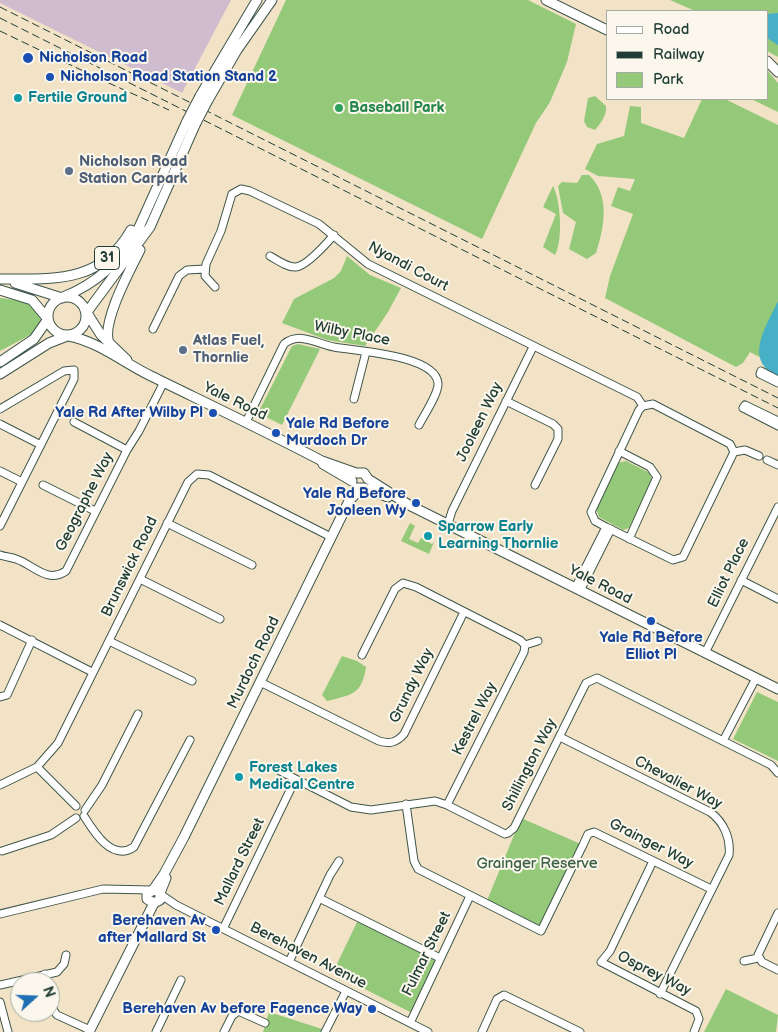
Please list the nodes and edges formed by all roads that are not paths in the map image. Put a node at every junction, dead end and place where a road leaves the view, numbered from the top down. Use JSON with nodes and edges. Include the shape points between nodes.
{"nodes":[{"id":1,"x":257,"y":0,"type":"edge"},
{"id":2,"x":272,"y":0,"type":"edge"},
{"id":3,"x":546,"y":0,"type":"edge"},
{"id":4,"x":606,"y":30,"type":"edge"},
{"id":5,"x":768,"y":62,"type":"edge"},
{"id":6,"x":778,"y":72,"type":"edge"},
{"id":7,"x":204,"y":98,"type":"junction"},
{"id":8,"x":191,"y":123,"type":"junction"},
{"id":9,"x":147,"y":208,"type":"junction"},
{"id":10,"x":150,"y":227,"type":"junction"},
{"id":11,"x":334,"y":235,"type":"junction"},
{"id":12,"x":270,"y":256,"type":"dead end"},
{"id":13,"x":204,"y":269,"type":"junction"},
{"id":14,"x":0,"y":280,"type":"edge"},
{"id":15,"x":215,"y":287,"type":"dead end"},
{"id":16,"x":0,"y":290,"type":"edge"},
{"id":17,"x":63,"y":297,"type":"junction"},
{"id":18,"x":87,"y":313,"type":"junction"},
{"id":19,"x":48,"y":318,"type":"junction"},
{"id":20,"x":153,"y":329,"type":"dead end"},
{"id":21,"x":68,"y":336,"type":"junction"},
{"id":22,"x":109,"y":343,"type":"junction"},
{"id":23,"x":533,"y":347,"type":"junction"},
{"id":24,"x":366,"y":352,"type":"junction"},
{"id":25,"x":0,"y":362,"type":"edge"},
{"id":26,"x":136,"y":368,"type":"junction"},
{"id":27,"x":0,"y":374,"type":"edge"},
{"id":28,"x":164,"y":382,"type":"junction"},
{"id":29,"x":354,"y":399,"type":"dead end"},
{"id":30,"x":506,"y":401,"type":"junction"},
{"id":31,"x":643,"y":406,"type":"junction"},
{"id":32,"x":0,"y":409,"type":"edge"},
{"id":33,"x":778,"y":421,"type":"edge"},
{"id":34,"x":74,"y":422,"type":"dead end"},
{"id":35,"x":246,"y":422,"type":"junction"},
{"id":36,"x":0,"y":424,"type":"edge"},
{"id":37,"x":419,"y":425,"type":"dead end"},
{"id":38,"x":778,"y":426,"type":"edge"},
{"id":39,"x":41,"y":445,"type":"junction"},
{"id":40,"x":127,"y":450,"type":"junction"},
{"id":41,"x":619,"y":452,"type":"junction"},
{"id":42,"x":734,"y":452,"type":"junction"},
{"id":43,"x":759,"y":456,"type":"dead end"},
{"id":44,"x":767,"y":460,"type":"dead end"},
{"id":45,"x":778,"y":465,"type":"edge"},
{"id":46,"x":0,"y":471,"type":"edge"},
{"id":47,"x":22,"y":482,"type":"junction"},
{"id":48,"x":359,"y":483,"type":"junction"},
{"id":49,"x":535,"y":485,"type":"dead end"},
{"id":50,"x":43,"y":486,"type":"dead end"},
{"id":51,"x":778,"y":507,"type":"edge"},
{"id":52,"x":95,"y":511,"type":"junction"},
{"id":53,"x":2,"y":518,"type":"edge"},
{"id":54,"x":445,"y":522,"type":"junction"},
{"id":55,"x":167,"y":523,"type":"junction"},
{"id":56,"x":0,"y":526,"type":"edge"},
{"id":57,"x":608,"y":528,"type":"junction"},
{"id":58,"x":331,"y":537,"type":"junction"},
{"id":59,"x":629,"y":539,"type":"junction"},
{"id":60,"x":0,"y":556,"type":"edge"},
{"id":61,"x":252,"y":566,"type":"dead end"},
{"id":62,"x":140,"y":578,"type":"junction"},
{"id":63,"x":741,"y":580,"type":"junction"},
{"id":64,"x":577,"y":589,"type":"junction"},
{"id":65,"x":778,"y":599,"type":"edge"},
{"id":66,"x":464,"y":612,"type":"junction"},
{"id":67,"x":220,"y":619,"type":"dead end"},
{"id":68,"x":0,"y":625,"type":"edge"},
{"id":69,"x":32,"y":640,"type":"junction"},
{"id":70,"x":109,"y":641,"type":"junction"},
{"id":71,"x":538,"y":641,"type":"dead end"},
{"id":72,"x":525,"y":645,"type":"junction"},
{"id":73,"x":705,"y":653,"type":"junction"},
{"id":74,"x":362,"y":655,"type":"dead end"},
{"id":75,"x":92,"y":672,"type":"junction"},
{"id":76,"x":756,"y":678,"type":"junction"},
{"id":77,"x":192,"y":681,"type":"dead end"},
{"id":78,"x":260,"y":682,"type":"junction"},
{"id":79,"x":778,"y":689,"type":"edge"},
{"id":80,"x":0,"y":697,"type":"edge"},
{"id":81,"x":138,"y":714,"type":"dead end"},
{"id":82,"x":560,"y":737,"type":"junction"},
{"id":83,"x":190,"y":740,"type":"dead end"},
{"id":84,"x":723,"y":741,"type":"junction"},
{"id":85,"x":37,"y":767,"type":"junction"},
{"id":86,"x":280,"y":771,"type":"dead end"},
{"id":87,"x":778,"y":773,"type":"edge"},
{"id":88,"x":295,"y":780,"type":"junction"},
{"id":89,"x":0,"y":785,"type":"edge"},
{"id":90,"x":406,"y":804,"type":"junction"},
{"id":91,"x":447,"y":805,"type":"junction"},
{"id":92,"x":78,"y":812,"type":"junction"},
{"id":93,"x":2,"y":851,"type":"dead end"},
{"id":94,"x":339,"y":861,"type":"dead end"},
{"id":95,"x":653,"y":861,"type":"junction"},
{"id":96,"x":711,"y":889,"type":"junction"},
{"id":97,"x":154,"y":896,"type":"junction"},
{"id":98,"x":470,"y":896,"type":"junction"},
{"id":99,"x":319,"y":898,"type":"junction"},
{"id":100,"x":778,"y":913,"type":"edge"},
{"id":101,"x":0,"y":914,"type":"edge"},
{"id":102,"x":223,"y":929,"type":"junction"},
{"id":103,"x":66,"y":954,"type":"dead end"},
{"id":104,"x":440,"y":958,"type":"junction"},
{"id":105,"x":758,"y":958,"type":"junction"},
{"id":106,"x":744,"y":961,"type":"dead end"},
{"id":107,"x":289,"y":962,"type":"junction"},
{"id":108,"x":778,"y":970,"type":"edge"},
{"id":109,"x":56,"y":972,"type":"edge"},
{"id":110,"x":181,"y":980,"type":"dead end"},
{"id":111,"x":346,"y":991,"type":"junction"},
{"id":112,"x":660,"y":994,"type":"junction"},
{"id":113,"x":0,"y":1002,"type":"edge"},
{"id":114,"x":60,"y":1016,"type":"edge"},
{"id":115,"x":265,"y":1022,"type":"dead end"},
{"id":116,"x":410,"y":1023,"type":"junction"},
{"id":117,"x":90,"y":1031,"type":"edge"},
{"id":118,"x":8,"y":1032,"type":"edge"},
{"id":119,"x":156,"y":1032,"type":"edge"},
{"id":120,"x":224,"y":1032,"type":"edge"},
{"id":121,"x":325,"y":1032,"type":"edge"},
{"id":122,"x":428,"y":1032,"type":"edge"},
{"id":123,"x":482,"y":1032,"type":"edge"},
{"id":124,"x":580,"y":1032,"type":"edge"},
{"id":125,"x":694,"y":1032,"type":"edge"}],
"edges":[{"from":1,"to":7,"type":"main road","number":"31"},
{"from":2,"to":7,"type":"main road","number":"31"},
{"from":3,"to":4,"type":"main road"},
{"from":5,"to":6,"type":"main road"},
{"from":7,"to":8,"type":"main road","number":"31","bridge":true},
{"from":8,"to":9,"type":"main road","number":"31"},
{"from":8,"to":10,"type":"main road","number":"31"},
{"from":9,"to":14,"type":"main road","number":"31","via":[[120,245],[88,270],[48,280]]},
{"from":9,"to":17,"type":"main road","number":"31","via":[[136,234],[114,264],[82,290]]},
{"from":10,"to":18,"type":"main road","number":"31"},
{"from":10,"to":22,"type":"main road","via":[[116,303],[106,334]]},
{"from":11,"to":12,"type":"street","via":[[296,267]]},
{"from":11,"to":13,"type":"street","name":"Nyandi Court","via":[[319,224],[241,189],[232,194],[221,231]]},
{"from":11,"to":23,"type":"street","name":"Nyandi Court","via":[[368,264]]},
{"from":13,"to":15,"type":"street","via":[[205,276]]},
{"from":13,"to":20,"type":"street","via":[[187,270],[179,276]]},
{"from":14,"to":17,"type":"main road","number":"31"},
{"from":16,"to":19,"type":"main road","via":[[32,300]]},
{"from":17,"to":18,"type":"main road","number":"31","via":[[78,300]]},
{"from":17,"to":19,"type":"main road","via":[[52,305]]},
{"from":18,"to":21,"type":"main road","number":"31","via":[[81,331]]},
{"from":18,"to":22,"type":"main road","name":"Yale Road"},
{"from":19,"to":21,"type":"main road","via":[[55,330]]},
{"from":19,"to":25,"type":"main road","via":[[34,339]]},
{"from":21,"to":26,"type":"main road","name":"Yale Road","via":[[86,340]]},
{"from":21,"to":27,"type":"main road","via":[[43,346]]},
{"from":22,"to":26,"type":"main road","name":"Yale Road"},
{"from":23,"to":30,"type":"street","name":"Jooleen Way"},
{"from":23,"to":31,"type":"street","name":"Nyandi Court","via":[[637,397]]},
{"from":24,"to":29,"type":"street"},
{"from":24,"to":35,"type":"street","name":"Wilby Place","via":[[291,338],[284,344]]},
{"from":24,"to":37,"type":"street","name":"Wilby Place","via":[[407,360],[440,378]]},
{"from":26,"to":28,"type":"main road","name":"Yale Road"},
{"from":28,"to":35,"type":"main road","name":"Yale Road"},
{"from":28,"to":40,"type":"street","name":"Geographe Way"},
{"from":30,"to":49,"type":"street","via":[[560,428],[558,440]]},
{"from":30,"to":54,"type":"street","name":"Jooleen Way"},
{"from":31,"to":41,"type":"street"},
{"from":31,"to":42,"type":"street","via":[[652,404],[730,444]]},
{"from":32,"to":39,"type":"street","via":[[64,370],[74,370],[74,379]]},
{"from":33,"to":38,"type":"street","via":[[745,405],[744,408]]},
{"from":34,"to":40,"type":"street"},
{"from":35,"to":48,"type":"main road","name":"Yale Road"},
{"from":36,"to":39,"type":"street"},
{"from":39,"to":47,"type":"street"},
{"from":40,"to":52,"type":"street","name":"Geographe Way"},
{"from":41,"to":57,"type":"street","via":[[591,512],[596,521]]},
{"from":41,"to":59,"type":"street","via":[[650,467],[657,477]]},
{"from":42,"to":43,"type":"street","via":[[745,450]]},
{"from":42,"to":59,"type":"street","via":[[684,557],[673,560]]},
{"from":44,"to":45,"type":"street"},
{"from":46,"to":47,"type":"street"},
{"from":47,"to":53,"type":"street"},
{"from":48,"to":54,"type":"main road","name":"Yale Road"},
{"from":48,"to":58,"type":"main road","name":"Murdoch Road"},
{"from":50,"to":52,"type":"street"},
{"from":51,"to":63,"type":"street","name":"Elliot Place"},
{"from":52,"to":60,"type":"street","name":"Geographe Way","via":[[66,571],[58,576],[48,576],[16,559]]},
{"from":53,"to":56,"type":"street"},
{"from":54,"to":64,"type":"main road","name":"Yale Road"},
{"from":55,"to":58,"type":"street","name":"Brunswick Road","via":[[188,482],[197,474],[209,475]]},
{"from":55,"to":61,"type":"street"},
{"from":55,"to":62,"type":"street","name":"Brunswick Road"},
{"from":57,"to":59,"type":"street"},
{"from":57,"to":64,"type":"street"},
{"from":58,"to":78,"type":"main road","name":"Murdoch Road"},
{"from":62,"to":67,"type":"street"},
{"from":62,"to":70,"type":"street","name":"Brunswick Road"},
{"from":63,"to":65,"type":"street"},
{"from":63,"to":73,"type":"street","name":"Elliot Place"},
{"from":64,"to":73,"type":"main road","name":"Yale Road"},
{"from":66,"to":72,"type":"street"},
{"from":66,"to":74,"type":"street","via":[[407,584],[400,584]]},
{"from":66,"to":78,"type":"street","name":"Grundy Way","via":[[404,734],[397,741],[388,744],[379,741]]},
{"from":68,"to":69,"type":"street"},
{"from":69,"to":75,"type":"street"},
{"from":69,"to":80,"type":"street","via":[[7,695]]},
{"from":70,"to":75,"type":"street","name":"Brunswick Road"},
{"from":70,"to":77,"type":"street"},
{"from":71,"to":72,"type":"street"},
{"from":72,"to":91,"type":"street","name":"Kestrel Way"},
{"from":73,"to":76,"type":"main road","name":"Yale Road"},
{"from":75,"to":85,"type":"street","name":"Brunswick Road","via":[[58,743]]},
{"from":76,"to":79,"type":"main road","name":"Yale Road"},
{"from":76,"to":84,"type":"street"},
{"from":78,"to":97,"type":"main road","name":"Murdoch Road"},
{"from":81,"to":92,"type":"street","via":[[102,785]]},
{"from":82,"to":84,"type":"street","name":"Shillington Way","via":[[586,683],[597,678]]},
{"from":82,"to":91,"type":"street","name":"Shillington Way","via":[[514,828],[508,833]]},
{"from":82,"to":96,"type":"street","name":"Chevalier Way","via":[[710,812],[719,820],[730,847]]},
{"from":83,"to":92,"type":"street","via":[[134,847],[113,850]]},
{"from":84,"to":87,"type":"street","name":"Shillington Way","via":[[771,765]]},
{"from":85,"to":89,"type":"street","name":"Brunswick Road"},
{"from":85,"to":92,"type":"street"},
{"from":86,"to":88,"type":"street","name":"Shillington Way"},
{"from":88,"to":90,"type":"street","name":"Shillington Way","via":[[358,809]]},
{"from":88,"to":102,"type":"street","name":"Mallard Street"},
{"from":90,"to":91,"type":"street","name":"Shillington Way","via":[[427,801]]},
{"from":90,"to":98,"type":"street","name":"Grainger Way","via":[[418,869]]},
{"from":92,"to":93,"type":"street","via":[[51,835]]},
{"from":94,"to":99,"type":"street"},
{"from":95,"to":96,"type":"street","name":"Grainger Way"},
{"from":95,"to":98,"type":"street","name":"Grainger Way","via":[[597,832],[591,833],[541,931]]},
{"from":95,"to":112,"type":"street","name":"Osprey Way","via":[[602,962]]},
{"from":96,"to":112,"type":"street","name":"Chevalier Way"},
{"from":97,"to":101,"type":"street","name":"Berehaven Avenue","via":[[132,890],[103,889]]},
{"from":97,"to":102,"type":"street","name":"Berehaven Avenue"},
{"from":97,"to":117,"type":"main road","name":"Murdoch Road"},
{"from":98,"to":104,"type":"street","name":"Fulmar Street"},
{"from":99,"to":104,"type":"street"},
{"from":99,"to":107,"type":"street"},
{"from":100,"to":105,"type":"street"},
{"from":102,"to":107,"type":"street","name":"Berehaven Avenue"},
{"from":103,"to":109,"type":"street","via":[[61,969]]},
{"from":104,"to":116,"type":"street","name":"Fulmar Street"},
{"from":105,"to":106,"type":"street"},
{"from":105,"to":108,"type":"street"},
{"from":107,"to":111,"type":"street","name":"Berehaven Avenue"},
{"from":110,"to":119,"type":"street"},
{"from":111,"to":116,"type":"street","name":"Berehaven Avenue"},
{"from":111,"to":121,"type":"street"},
{"from":112,"to":125,"type":"street","name":"Osprey Way","via":[[698,1013]]},
{"from":113,"to":118,"type":"street"},
{"from":114,"to":117,"type":"street"},
{"from":115,"to":120,"type":"street","via":[[238,1011]]},
{"from":116,"to":122,"type":"street","name":"Berehaven Avenue"},
{"from":123,"to":124,"type":"street","via":[[496,999],[504,995]]}]}
